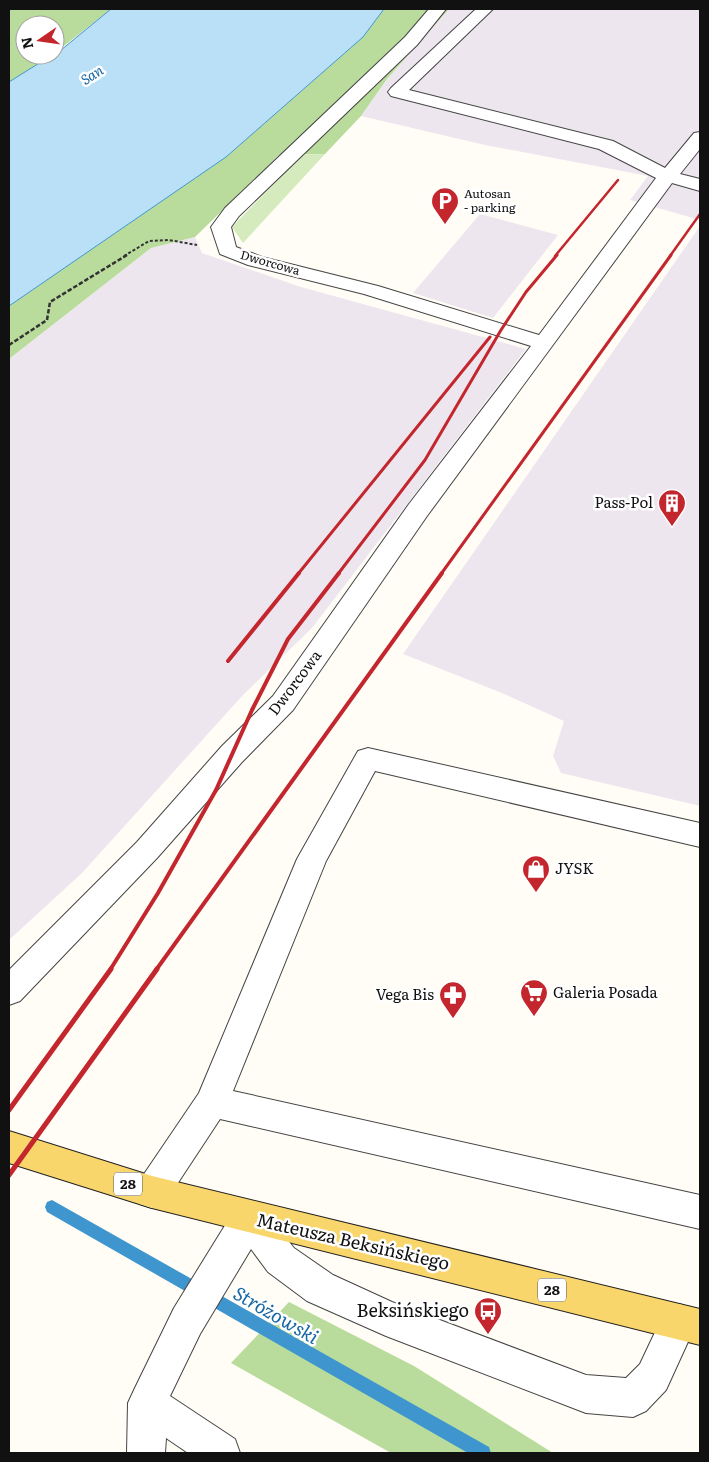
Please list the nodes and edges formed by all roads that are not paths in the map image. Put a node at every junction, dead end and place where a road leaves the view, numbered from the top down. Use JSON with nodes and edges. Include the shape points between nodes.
{"nodes":[{"id":1,"x":438,"y":9,"type":"edge"},
{"id":2,"x":485,"y":9,"type":"edge"},
{"id":3,"x":700,"y":137,"type":"edge"},
{"id":4,"x":669,"y":177,"type":"junction"},
{"id":5,"x":700,"y":185,"type":"edge"},
{"id":6,"x":544,"y":343,"type":"junction"},
{"id":7,"x":700,"y":835,"type":"edge"},
{"id":8,"x":9,"y":991,"type":"edge"},
{"id":9,"x":212,"y":1102,"type":"junction"},
{"id":10,"x":9,"y":1147,"type":"edge"},
{"id":11,"x":152,"y":1192,"type":"junction"},
{"id":12,"x":700,"y":1212,"type":"edge"},
{"id":13,"x":249,"y":1218,"type":"junction"},
{"id":14,"x":690,"y":1325,"type":"edge"},
{"id":15,"x":147,"y":1404,"type":"junction"},
{"id":16,"x":146,"y":1453,"type":"edge"},
{"id":17,"x":221,"y":1453,"type":"edge"}],
"edges":[{"from":1,"to":6,"type":"street","name":"Dworcowa","via":[[411,41],[232,212],[222,227],[227,250],[255,261],[371,290]]},
{"from":2,"to":4,"type":"street","via":[[397,92],[606,145]]},
{"from":3,"to":4,"type":"street","name":"Dworcowa"},
{"from":4,"to":5,"type":"street"},
{"from":4,"to":6,"type":"street","name":"Dworcowa","via":[[645,204]]},
{"from":6,"to":8,"type":"street","name":"Dworcowa","via":[[418,510],[283,703],[232,754],[147,850]]},
{"from":7,"to":9,"type":"street","via":[[368,759],[312,858]]},
{"from":9,"to":11,"type":"street"},
{"from":9,"to":12,"type":"street"},
{"from":10,"to":11,"type":"main road","name":"Mateusza Beksińskiego","number":"28"},
{"from":11,"to":13,"type":"main road","name":"Mateusza Beksińskiego","number":"28"},
{"from":13,"to":14,"type":"main road","name":"Mateusza Beksińskiego","number":"28"},
{"from":13,"to":14,"type":"street","via":[[281,1260],[320,1288],[386,1318],[586,1394],[633,1398],[653,1377]]},
{"from":13,"to":15,"type":"street","via":[[187,1321]]},
{"from":15,"to":16,"type":"street"},
{"from":15,"to":17,"type":"street"}]}
